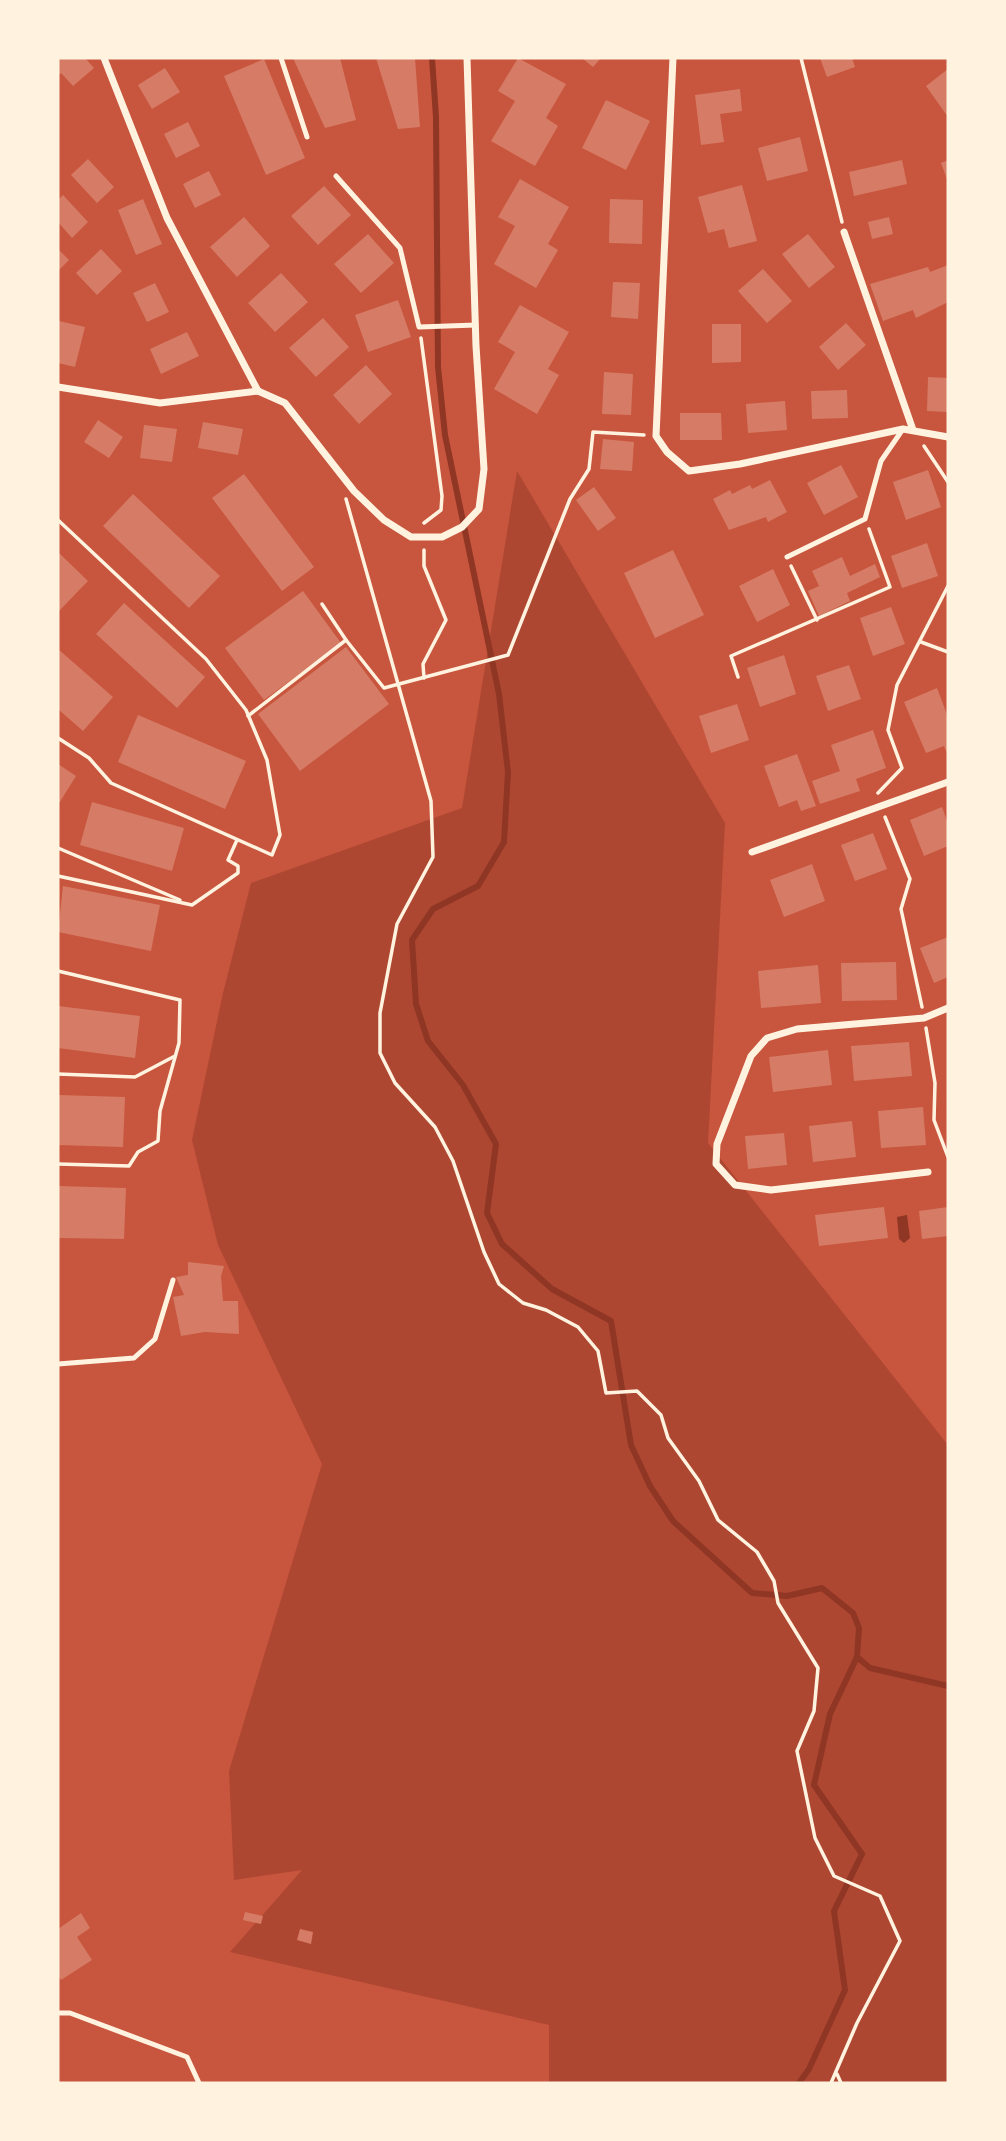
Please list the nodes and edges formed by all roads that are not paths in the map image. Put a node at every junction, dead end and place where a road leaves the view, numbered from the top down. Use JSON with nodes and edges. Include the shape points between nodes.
{"nodes":[{"id":1,"x":104,"y":58,"type":"edge"},
{"id":2,"x":281,"y":58,"type":"edge"},
{"id":3,"x":467,"y":58,"type":"edge"},
{"id":4,"x":673,"y":58,"type":"edge"},
{"id":5,"x":307,"y":137,"type":"dead end"},
{"id":6,"x":337,"y":176,"type":"dead end"},
{"id":7,"x":844,"y":232,"type":"road end"},
{"id":8,"x":476,"y":325,"type":"junction"},
{"id":9,"x":58,"y":387,"type":"edge"},
{"id":10,"x":258,"y":391,"type":"junction"},
{"id":11,"x":903,"y":429,"type":"junction"},
{"id":12,"x":913,"y":430,"type":"junction"},
{"id":13,"x":948,"y":437,"type":"edge"},
{"id":14,"x":788,"y":557,"type":"road end"},
{"id":15,"x":948,"y":782,"type":"edge"},
{"id":16,"x":752,"y":852,"type":"dead end"},
{"id":17,"x":948,"y":1008,"type":"edge"},
{"id":18,"x":929,"y":1172,"type":"dead end"},
{"id":19,"x":173,"y":1280,"type":"dead end"},
{"id":20,"x":58,"y":1364,"type":"edge"},
{"id":21,"x":58,"y":2013,"type":"edge"},
{"id":22,"x":200,"y":2083,"type":"edge"}],
"edges":[{"from":1,"to":10,"type":"street","via":[[167,218]]},
{"from":2,"to":5,"type":"lane"},
{"from":3,"to":8,"type":"street"},
{"from":4,"to":11,"type":"street","via":[[656,436],[689,471]]},
{"from":6,"to":8,"type":"lane","via":[[400,248],[419,327]]},
{"from":7,"to":12,"type":"street"},
{"from":8,"to":10,"type":"street","via":[[484,469],[479,509],[463,527],[442,537],[411,537],[384,520],[354,491],[285,403]]},
{"from":9,"to":10,"type":"street","via":[[160,403]]},
{"from":11,"to":12,"type":"street"},
{"from":11,"to":14,"type":"lane","via":[[881,461],[865,519]]},
{"from":12,"to":13,"type":"street"},
{"from":15,"to":16,"type":"street"},
{"from":17,"to":18,"type":"street","via":[[924,1018],[797,1029],[766,1038],[751,1056],[717,1144],[716,1164],[735,1185],[771,1190]]},
{"from":19,"to":20,"type":"lane","via":[[155,1339],[134,1358]]},
{"from":21,"to":22,"type":"lane","via":[[70,2013],[187,2057]]}]}
